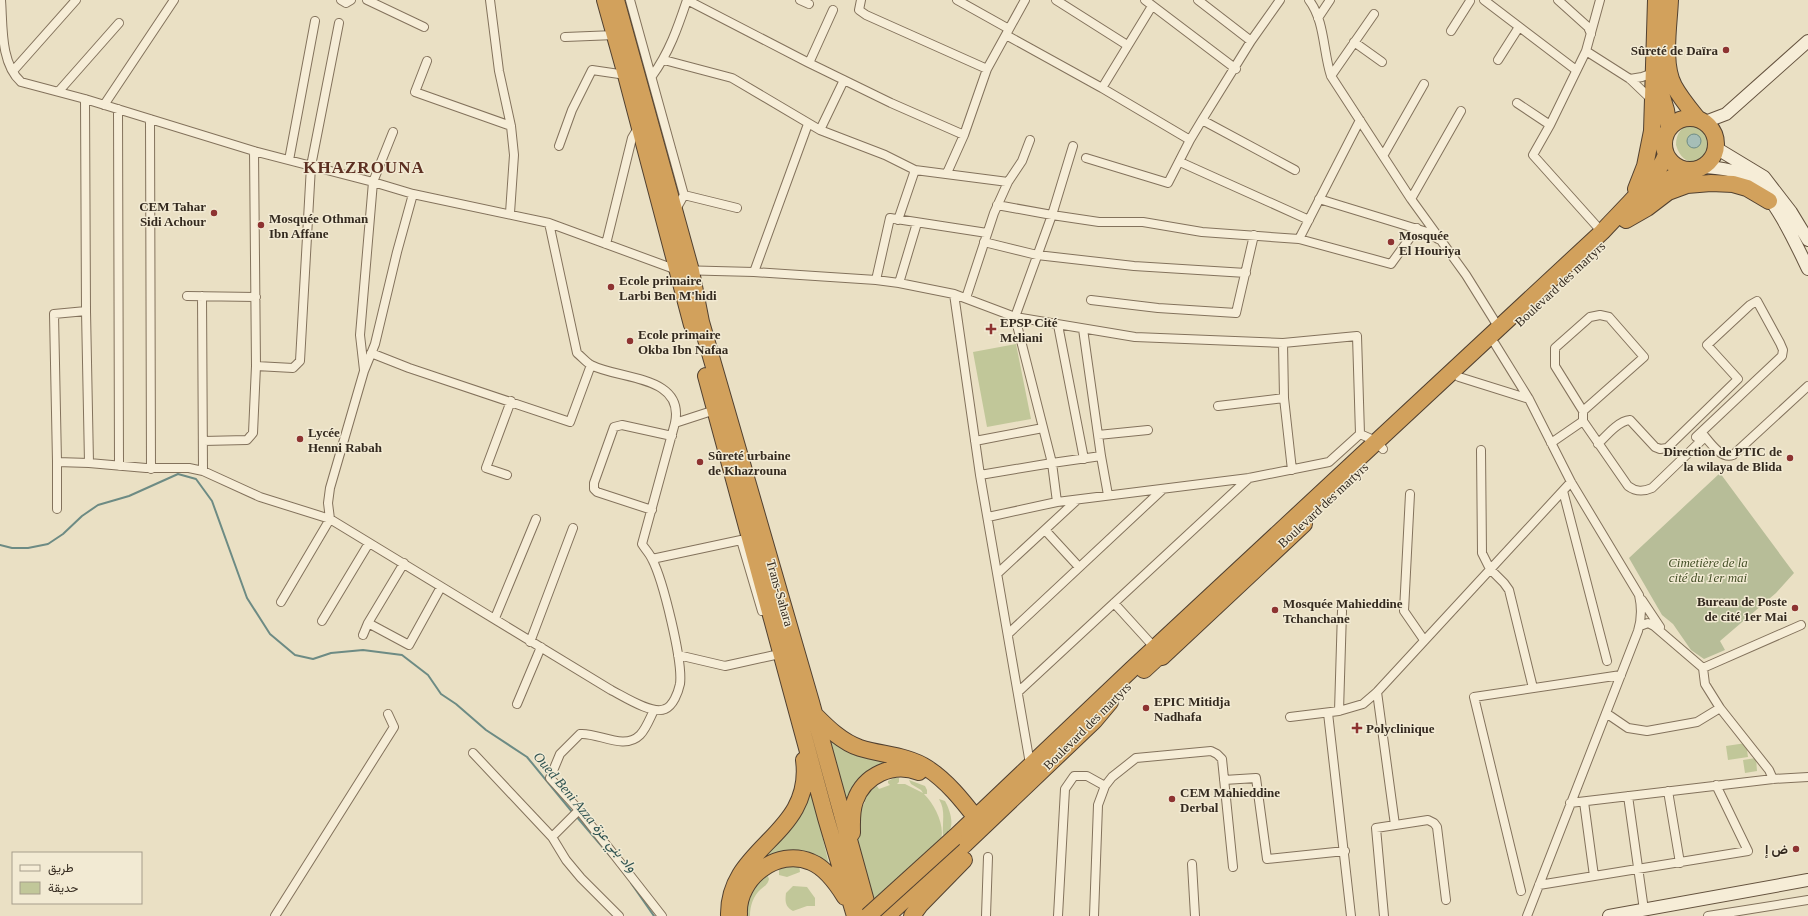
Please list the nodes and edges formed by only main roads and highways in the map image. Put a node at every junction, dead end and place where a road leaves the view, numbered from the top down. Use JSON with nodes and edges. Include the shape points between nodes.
{"nodes":[{"id":1,"x":605,"y":0,"type":"edge"},
{"id":2,"x":616,"y":0,"type":"edge"},
{"id":3,"x":1656,"y":0,"type":"edge"},
{"id":4,"x":1670,"y":0,"type":"edge"},
{"id":5,"x":1653,"y":70,"type":"junction"},
{"id":6,"x":1652,"y":100,"type":"junction"},
{"id":7,"x":1701,"y":120,"type":"junction"},
{"id":8,"x":1668,"y":124,"type":"junction"},
{"id":9,"x":1666,"y":154,"type":"junction"},
{"id":10,"x":1684,"y":170,"type":"junction"},
{"id":11,"x":1775,"y":199,"type":"road end"},
{"id":12,"x":1630,"y":201,"type":"junction"},
{"id":13,"x":1626,"y":220,"type":"junction"},
{"id":14,"x":684,"y":270,"type":"junction"},
{"id":15,"x":1380,"y":445,"type":"junction"},
{"id":16,"x":804,"y":714,"type":"junction"},
{"id":17,"x":1094,"y":721,"type":"junction"},
{"id":18,"x":995,"y":799,"type":"junction"},
{"id":19,"x":961,"y":805,"type":"junction"},
{"id":20,"x":977,"y":823,"type":"junction"},
{"id":21,"x":960,"y":841,"type":"junction"},
{"id":22,"x":852,"y":850,"type":"junction"},
{"id":23,"x":729,"y":916,"type":"edge"},
{"id":24,"x":739,"y":916,"type":"edge"},
{"id":25,"x":855,"y":916,"type":"edge"},
{"id":26,"x":869,"y":916,"type":"edge"},
{"id":27,"x":886,"y":916,"type":"edge"},
{"id":28,"x":912,"y":916,"type":"edge"}],
"edges":[{"from":1,"to":14,"type":"highway"},
{"from":2,"to":14,"type":"highway","via":[[675,211]]},
{"from":3,"to":5,"type":"highway"},
{"from":4,"to":7,"type":"highway","via":[[1667,50],[1673,85]]},
{"from":5,"to":6,"type":"highway"},
{"from":5,"to":8,"type":"highway"},
{"from":6,"to":8,"type":"highway"},
{"from":6,"to":12,"type":"highway","via":[[1650,148],[1639,183]]},
{"from":7,"to":8,"type":"highway","via":[[1682,119]]},
{"from":7,"to":10,"type":"highway","via":[[1714,133],[1716,148],[1710,162],[1704,167]]},
{"from":8,"to":9,"type":"highway","via":[[1664,141]]},
{"from":9,"to":10,"type":"highway","via":[[1673,164]]},
{"from":9,"to":12,"type":"highway","name":"Boulevard des martyrs","via":[[1657,171]]},
{"from":10,"to":13,"type":"highway","name":"Boulevard des martyrs","via":[[1661,184]]},
{"from":11,"to":13,"type":"highway","via":[[1733,184],[1687,185],[1668,192]]},
{"from":12,"to":15,"type":"highway","name":"Boulevard des martyrs","via":[[1602,232],[1499,328]]},
{"from":13,"to":15,"type":"highway","name":"Boulevard des martyrs","via":[[1592,255],[1459,377]]},
{"from":14,"to":16,"type":"highway","name":"Trans-Sahara","via":[[701,322]]},
{"from":14,"to":16,"type":"highway","via":[[715,410]]},
{"from":15,"to":17,"type":"highway","name":"Boulevard des martyrs","via":[[1162,657],[1157,658],[1114,698]]},
{"from":15,"to":18,"type":"highway","name":"Boulevard des martyrs","via":[[1154,648]]},
{"from":16,"to":19,"type":"highway","via":[[859,747],[926,767],[948,784]]},
{"from":16,"to":22,"type":"highway","name":"Trans-Sahara"},
{"from":16,"to":23,"type":"highway","via":[[804,786],[798,806],[788,821],[749,861],[740,874],[731,892]]},
{"from":16,"to":25,"type":"highway","via":[[826,818]]},
{"from":17,"to":20,"type":"highway","name":"Boulevard des martyrs"},
{"from":17,"to":28,"type":"highway","via":[[1057,770],[952,870]]},
{"from":18,"to":19,"type":"highway"},
{"from":18,"to":20,"type":"highway","name":"Boulevard des martyrs"},
{"from":19,"to":20,"type":"highway"},
{"from":19,"to":21,"type":"highway"},
{"from":19,"to":22,"type":"highway","via":[[923,774],[910,769],[887,770],[863,786],[855,801],[852,814]]},
{"from":20,"to":21,"type":"highway"},
{"from":21,"to":26,"type":"highway","bridge":true},
{"from":21,"to":27,"type":"highway"},
{"from":22,"to":26,"type":"highway","name":"Trans-Sahara"},
{"from":24,"to":25,"type":"highway","via":[[741,897],[758,871],[782,860],[799,859],[812,862],[824,871],[842,893]]}]}
